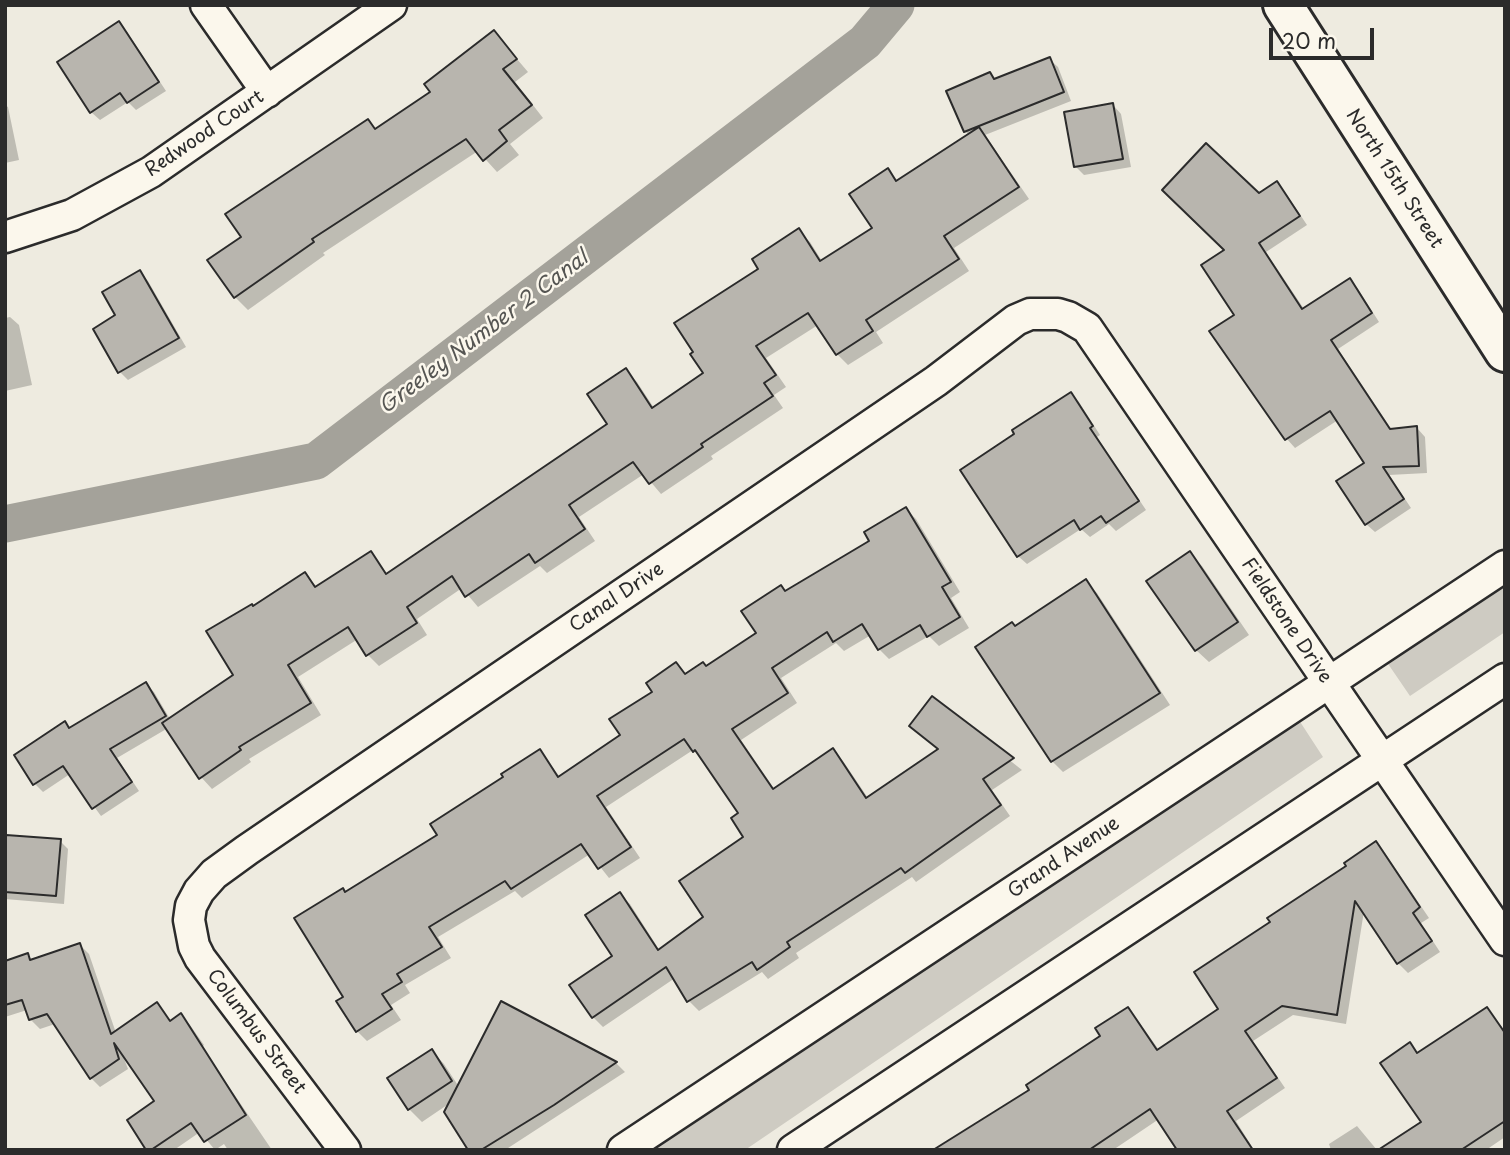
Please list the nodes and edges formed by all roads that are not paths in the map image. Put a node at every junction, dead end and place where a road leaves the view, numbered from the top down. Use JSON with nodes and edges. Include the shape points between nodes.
{"nodes":[{"id":1,"x":206,"y":5,"type":"edge"},
{"id":2,"x":391,"y":5,"type":"edge"},
{"id":3,"x":1283,"y":5,"type":"edge"},
{"id":4,"x":267,"y":92,"type":"junction"},
{"id":5,"x":5,"y":237,"type":"edge"},
{"id":6,"x":1058,"y":314,"type":"joint"},
{"id":7,"x":1505,"y":352,"type":"edge"},
{"id":8,"x":1505,"y":566,"type":"edge"},
{"id":9,"x":1505,"y":679,"type":"edge"},
{"id":10,"x":1328,"y":683,"type":"junction"},
{"id":11,"x":1382,"y":760,"type":"junction"},
{"id":12,"x":191,"y":906,"type":"joint"},
{"id":13,"x":1505,"y":940,"type":"edge"},
{"id":14,"x":345,"y":1150,"type":"edge"},
{"id":15,"x":623,"y":1150,"type":"edge"},
{"id":16,"x":793,"y":1150,"type":"edge"}],
"edges":[{"from":1,"to":4,"type":"street"},
{"from":2,"to":4,"type":"street","name":"Redwood Court"},
{"from":3,"to":7,"type":"street","name":"North 15th Street"},
{"from":4,"to":5,"type":"street","name":"Redwood Court","via":[[151,172],[72,215]]},
{"from":6,"to":10,"type":"street","name":"Fieldstone Drive","via":[[1087,328]]},
{"from":6,"to":12,"type":"street","name":"Canal Drive","via":[[1030,314],[1016,320],[925,388],[247,850],[214,874]]},
{"from":8,"to":10,"type":"street","name":"Grand Avenue"},
{"from":9,"to":11,"type":"street"},
{"from":10,"to":11,"type":"street","name":"Fieldstone Drive"},
{"from":10,"to":15,"type":"street","name":"Grand Avenue"},
{"from":11,"to":13,"type":"street","name":"Fieldstone Drive"},
{"from":11,"to":16,"type":"street"},
{"from":12,"to":14,"type":"street","name":"Columbus Street","via":[[189,920],[200,958]]}]}
